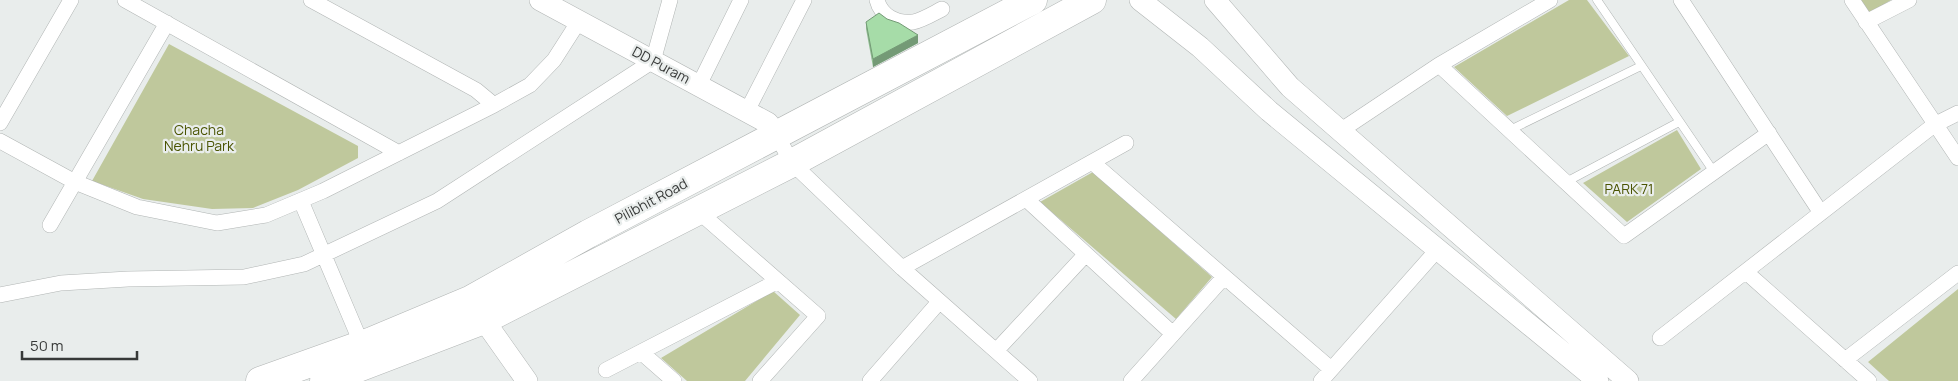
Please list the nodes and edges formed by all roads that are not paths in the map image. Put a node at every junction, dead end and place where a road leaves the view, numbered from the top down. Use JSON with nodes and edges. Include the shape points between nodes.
{"nodes":[{"id":1,"x":71,"y":0,"type":"edge"},
{"id":2,"x":125,"y":0,"type":"edge"},
{"id":3,"x":310,"y":0,"type":"edge"},
{"id":4,"x":540,"y":0,"type":"edge"},
{"id":5,"x":670,"y":0,"type":"edge"},
{"id":6,"x":741,"y":0,"type":"edge"},
{"id":7,"x":804,"y":0,"type":"edge"},
{"id":8,"x":877,"y":0,"type":"edge"},
{"id":9,"x":1033,"y":0,"type":"edge"},
{"id":10,"x":1140,"y":0,"type":"edge"},
{"id":11,"x":1216,"y":0,"type":"edge"},
{"id":12,"x":1550,"y":0,"type":"edge"},
{"id":13,"x":1596,"y":0,"type":"edge"},
{"id":14,"x":1681,"y":0,"type":"edge"},
{"id":15,"x":1852,"y":0,"type":"edge"},
{"id":16,"x":1909,"y":0,"type":"edge"},
{"id":17,"x":1078,"y":3,"type":"edge"},
{"id":18,"x":942,"y":8,"type":"dead end"},
{"id":19,"x":579,"y":21,"type":"junction"},
{"id":20,"x":1866,"y":22,"type":"junction"},
{"id":21,"x":167,"y":23,"type":"junction"},
{"id":22,"x":653,"y":61,"type":"junction"},
{"id":23,"x":1439,"y":65,"type":"junction"},
{"id":24,"x":1641,"y":66,"type":"junction"},
{"id":25,"x":698,"y":85,"type":"junction"},
{"id":26,"x":494,"y":105,"type":"junction"},
{"id":27,"x":747,"y":111,"type":"junction"},
{"id":28,"x":1958,"y":113,"type":"edge"},
{"id":29,"x":1679,"y":122,"type":"junction"},
{"id":30,"x":0,"y":123,"type":"edge"},
{"id":31,"x":1934,"y":124,"type":"junction"},
{"id":32,"x":1510,"y":130,"type":"junction"},
{"id":33,"x":1340,"y":131,"type":"junction"},
{"id":34,"x":1769,"y":133,"type":"junction"},
{"id":35,"x":777,"y":136,"type":"junction"},
{"id":36,"x":0,"y":141,"type":"edge"},
{"id":37,"x":1126,"y":143,"type":"dead end"},
{"id":38,"x":399,"y":153,"type":"junction"},
{"id":39,"x":1958,"y":158,"type":"edge"},
{"id":40,"x":1092,"y":162,"type":"junction"},
{"id":41,"x":792,"y":163,"type":"junction"},
{"id":42,"x":1714,"y":172,"type":"junction"},
{"id":43,"x":75,"y":182,"type":"junction"},
{"id":44,"x":1566,"y":182,"type":"junction"},
{"id":45,"x":1026,"y":199,"type":"junction"},
{"id":46,"x":301,"y":201,"type":"junction"},
{"id":47,"x":698,"y":210,"type":"junction"},
{"id":48,"x":1821,"y":213,"type":"junction"},
{"id":49,"x":50,"y":225,"type":"dead end"},
{"id":50,"x":1438,"y":249,"type":"junction"},
{"id":51,"x":324,"y":254,"type":"junction"},
{"id":52,"x":1086,"y":254,"type":"junction"},
{"id":53,"x":902,"y":268,"type":"junction"},
{"id":54,"x":1746,"y":272,"type":"junction"},
{"id":55,"x":1958,"y":272,"type":"edge"},
{"id":56,"x":1224,"y":277,"type":"junction"},
{"id":57,"x":778,"y":281,"type":"junction"},
{"id":58,"x":0,"y":295,"type":"edge"},
{"id":59,"x":939,"y":302,"type":"junction"},
{"id":60,"x":477,"y":310,"type":"junction"},
{"id":61,"x":1173,"y":334,"type":"junction"},
{"id":62,"x":1660,"y":338,"type":"dead end"},
{"id":63,"x":362,"y":345,"type":"junction"},
{"id":64,"x":996,"y":351,"type":"junction"},
{"id":65,"x":641,"y":352,"type":"junction"},
{"id":66,"x":1846,"y":360,"type":"junction"},
{"id":67,"x":606,"y":370,"type":"dead end"},
{"id":68,"x":1325,"y":377,"type":"edge"},
{"id":69,"x":260,"y":381,"type":"edge"},
{"id":70,"x":324,"y":381,"type":"edge"},
{"id":71,"x":527,"y":381,"type":"edge"},
{"id":72,"x":674,"y":381,"type":"edge"},
{"id":73,"x":760,"y":381,"type":"edge"},
{"id":74,"x":870,"y":381,"type":"edge"},
{"id":75,"x":1030,"y":381,"type":"edge"},
{"id":76,"x":1131,"y":381,"type":"edge"},
{"id":77,"x":1598,"y":381,"type":"edge"},
{"id":78,"x":1628,"y":381,"type":"edge"},
{"id":79,"x":1869,"y":381,"type":"edge"}],
"edges":[{"from":1,"to":30,"type":"street"},
{"from":2,"to":21,"type":"street"},
{"from":3,"to":26,"type":"street","via":[[476,90]]},
{"from":4,"to":19,"type":"street","name":"DD Puram"},
{"from":5,"to":22,"type":"street"},
{"from":6,"to":25,"type":"street"},
{"from":7,"to":27,"type":"street"},
{"from":8,"to":18,"type":"street","via":[[879,9],[893,20],[914,22]]},
{"from":9,"to":35,"type":"highway","name":"Pilibhit Road"},
{"from":10,"to":50,"type":"street"},
{"from":11,"to":33,"type":"street","via":[[1290,88]]},
{"from":12,"to":23,"type":"street"},
{"from":13,"to":24,"type":"lane"},
{"from":14,"to":34,"type":"street"},
{"from":15,"to":20,"type":"street"},
{"from":16,"to":20,"type":"street"},
{"from":17,"to":41,"type":"highway"},
{"from":19,"to":22,"type":"street","name":"DD Puram"},
{"from":19,"to":26,"type":"street","via":[[554,60],[530,85]]},
{"from":20,"to":31,"type":"street"},
{"from":21,"to":38,"type":"street"},
{"from":21,"to":43,"type":"street"},
{"from":22,"to":25,"type":"street","name":"DD Puram"},
{"from":22,"to":51,"type":"street","via":[[437,200]]},
{"from":23,"to":32,"type":"street"},
{"from":23,"to":33,"type":"street"},
{"from":24,"to":29,"type":"lane"},
{"from":24,"to":32,"type":"lane"},
{"from":25,"to":27,"type":"street","name":"DD Puram"},
{"from":26,"to":38,"type":"street"},
{"from":27,"to":35,"type":"street","name":"DD Puram","via":[[768,123]]},
{"from":28,"to":31,"type":"street"},
{"from":29,"to":42,"type":"lane"},
{"from":29,"to":44,"type":"lane"},
{"from":31,"to":39,"type":"street"},
{"from":31,"to":48,"type":"street"},
{"from":32,"to":44,"type":"street"},
{"from":33,"to":78,"type":"street"},
{"from":34,"to":42,"type":"street"},
{"from":34,"to":48,"type":"street"},
{"from":35,"to":41,"type":"street"},
{"from":35,"to":60,"type":"highway","name":"Pilibhit Road","via":[[588,234]]},
{"from":36,"to":43,"type":"street"},
{"from":37,"to":40,"type":"street"},
{"from":38,"to":46,"type":"street"},
{"from":40,"to":45,"type":"street"},
{"from":40,"to":56,"type":"street"},
{"from":41,"to":47,"type":"highway"},
{"from":41,"to":53,"type":"street"},
{"from":42,"to":44,"type":"street","via":[[1624,236]]},
{"from":43,"to":46,"type":"street","via":[[137,207],[217,223],[266,215]]},
{"from":43,"to":49,"type":"street"},
{"from":45,"to":52,"type":"street"},
{"from":45,"to":53,"type":"street"},
{"from":46,"to":51,"type":"street"},
{"from":47,"to":57,"type":"street"},
{"from":47,"to":60,"type":"highway"},
{"from":48,"to":54,"type":"street"},
{"from":50,"to":68,"type":"street"},
{"from":50,"to":77,"type":"street"},
{"from":51,"to":58,"type":"street","via":[[304,264],[244,277],[61,283]]},
{"from":51,"to":63,"type":"street"},
{"from":52,"to":61,"type":"street"},
{"from":52,"to":64,"type":"street"},
{"from":53,"to":59,"type":"street"},
{"from":54,"to":62,"type":"street"},
{"from":54,"to":66,"type":"street"},
{"from":55,"to":66,"type":"street"},
{"from":56,"to":61,"type":"street"},
{"from":56,"to":68,"type":"street"},
{"from":57,"to":65,"type":"street"},
{"from":57,"to":73,"type":"street","via":[[818,316]]},
{"from":59,"to":64,"type":"street"},
{"from":59,"to":74,"type":"street"},
{"from":60,"to":63,"type":"highway","name":"Pilibhit Road"},
{"from":60,"to":70,"type":"highway"},
{"from":60,"to":71,"type":"street"},
{"from":61,"to":76,"type":"street"},
{"from":63,"to":69,"type":"highway","name":"Pilibhit Road"},
{"from":64,"to":75,"type":"street"},
{"from":65,"to":67,"type":"street"},
{"from":65,"to":72,"type":"street"},
{"from":66,"to":79,"type":"street"}]}
